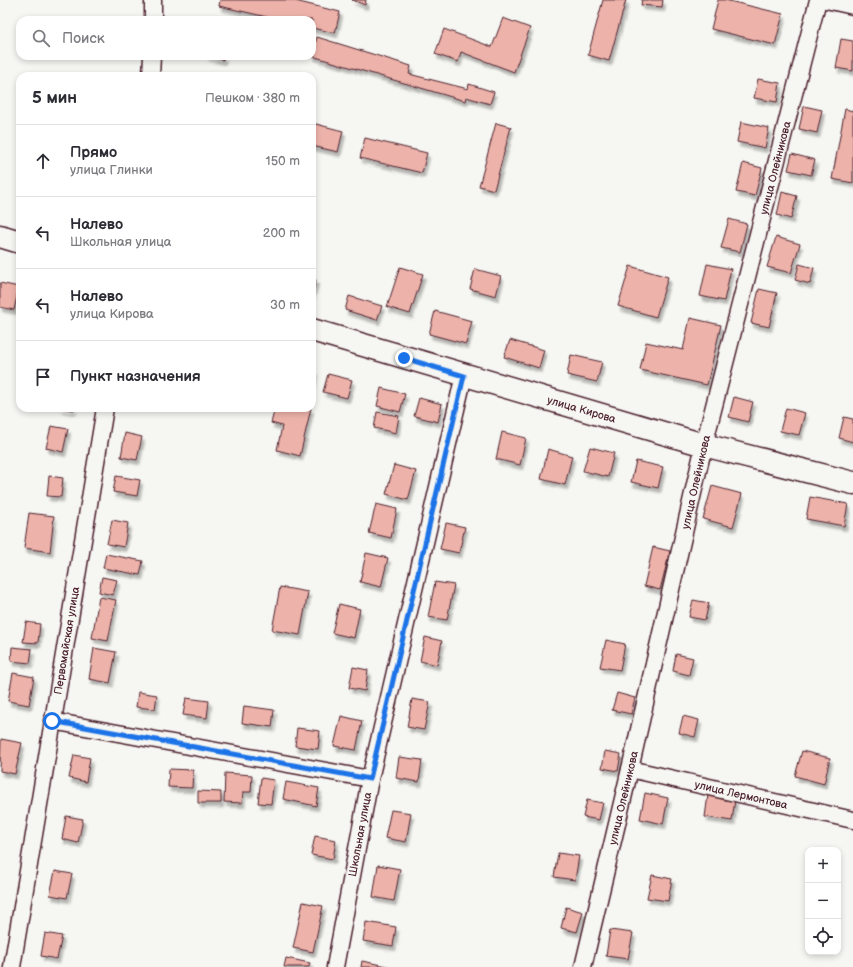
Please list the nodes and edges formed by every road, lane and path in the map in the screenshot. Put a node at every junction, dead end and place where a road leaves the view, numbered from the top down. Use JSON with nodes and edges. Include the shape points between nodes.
{"nodes":[{"id":1,"x":153,"y":0,"type":"edge"},
{"id":2,"x":818,"y":0,"type":"edge"},
{"id":3,"x":826,"y":0,"type":"edge"},
{"id":4,"x":853,"y":6,"type":"edge"},
{"id":5,"x":153,"y":16,"type":"edge"},
{"id":6,"x":152,"y":60,"type":"edge"},
{"id":7,"x":151,"y":72,"type":"edge"},
{"id":8,"x":0,"y":236,"type":"edge"},
{"id":9,"x":16,"y":241,"type":"edge"},
{"id":10,"x":316,"y":331,"type":"edge"},
{"id":11,"x":464,"y":376,"type":"junction"},
{"id":12,"x":104,"y":412,"type":"edge"},
{"id":13,"x":704,"y":445,"type":"junction"},
{"id":14,"x":853,"y":483,"type":"edge"},
{"id":15,"x":52,"y":721,"type":"junction"},
{"id":16,"x":630,"y":769,"type":"junction"},
{"id":17,"x":370,"y":779,"type":"junction"},
{"id":18,"x":853,"y":820,"type":"edge"},
{"id":19,"x":12,"y":967,"type":"edge"},
{"id":20,"x":335,"y":967,"type":"edge"},
{"id":21,"x":583,"y":967,"type":"edge"}],
"edges":[{"from":1,"to":5,"type":"street"},
{"from":2,"to":13,"type":"street","name":"улица Олейникова"},
{"from":3,"to":4,"type":"street"},
{"from":6,"to":7,"type":"street"},
{"from":8,"to":9,"type":"street"},
{"from":10,"to":11,"type":"street","name":"улица Кирова"},
{"from":11,"to":13,"type":"street","name":"улица Кирова"},
{"from":11,"to":17,"type":"street","name":"Школьная улица"},
{"from":12,"to":15,"type":"street","name":"Первомайская улица"},
{"from":13,"to":14,"type":"street","name":"улица Кирова"},
{"from":13,"to":16,"type":"street","name":"улица Олейникова"},
{"from":15,"to":17,"type":"street"},
{"from":15,"to":19,"type":"street","name":"Первомайская улица"},
{"from":16,"to":18,"type":"street","name":"улица Лермонтова"},
{"from":16,"to":21,"type":"street","name":"улица Олейникова"},
{"from":17,"to":20,"type":"street","name":"Школьная улица"}]}
